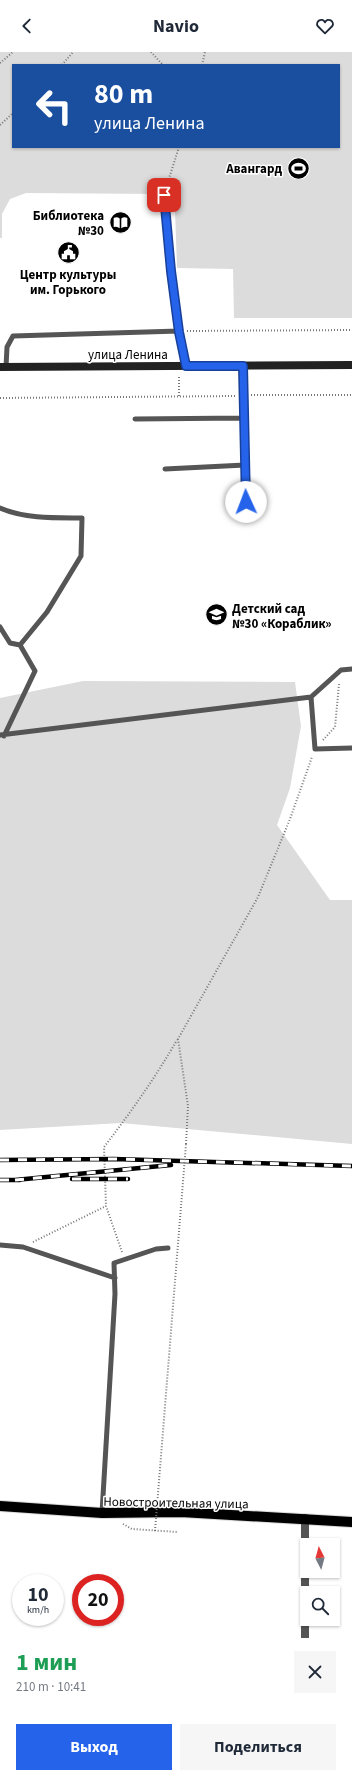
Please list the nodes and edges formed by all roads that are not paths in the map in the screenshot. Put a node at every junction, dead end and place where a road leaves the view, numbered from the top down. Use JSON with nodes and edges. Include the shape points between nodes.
{"nodes":[{"id":1,"x":164,"y":195,"type":"road end"},
{"id":2,"x":179,"y":332,"type":"junction"},
{"id":3,"x":352,"y":365,"type":"edge"},
{"id":4,"x":183,"y":366,"type":"junction"},
{"id":5,"x":243,"y":366,"type":"junction"},
{"id":6,"x":3,"y":367,"type":"edge"},
{"id":7,"x":243,"y":418,"type":"junction"},
{"id":8,"x":135,"y":419,"type":"dead end"},
{"id":9,"x":245,"y":465,"type":"junction"},
{"id":10,"x":165,"y":469,"type":"dead end"},
{"id":11,"x":246,"y":502,"type":"dead end"},
{"id":12,"x":0,"y":508,"type":"edge"},
{"id":13,"x":0,"y":627,"type":"edge"},
{"id":14,"x":20,"y":645,"type":"junction"},
{"id":15,"x":352,"y":668,"type":"edge"},
{"id":16,"x":311,"y":697,"type":"junction"},
{"id":17,"x":2,"y":736,"type":"edge"},
{"id":18,"x":352,"y":748,"type":"edge"},
{"id":19,"x":0,"y":1245,"type":"edge"},
{"id":20,"x":168,"y":1248,"type":"dead end"},
{"id":21,"x":115,"y":1278,"type":"junction"},
{"id":22,"x":0,"y":1506,"type":"edge"},
{"id":23,"x":102,"y":1513,"type":"junction"},
{"id":24,"x":305,"y":1518,"type":"junction"},
{"id":25,"x":352,"y":1522,"type":"edge"},
{"id":26,"x":305,"y":1638,"type":"edge"}],
"edges":[{"from":1,"to":2,"type":"lane"},
{"from":2,"to":4,"type":"lane"},
{"from":2,"to":6,"type":"lane","via":[[14,336],[6,346]]},
{"from":3,"to":5,"type":"main road","name":"улица Ленина"},
{"from":4,"to":5,"type":"main road","name":"улица Ленина"},
{"from":4,"to":6,"type":"main road","name":"улица Ленина"},
{"from":5,"to":7,"type":"lane"},
{"from":7,"to":8,"type":"lane"},
{"from":7,"to":9,"type":"lane"},
{"from":9,"to":10,"type":"lane"},
{"from":9,"to":11,"type":"lane"},
{"from":12,"to":14,"type":"lane","via":[[28,516],[82,518],[81,556],[47,612]]},
{"from":13,"to":14,"type":"lane","via":[[10,643]]},
{"from":14,"to":17,"type":"lane","via":[[35,671]]},
{"from":15,"to":16,"type":"lane","via":[[341,670]]},
{"from":16,"to":17,"type":"lane"},
{"from":16,"to":18,"type":"lane","via":[[315,750]]},
{"from":19,"to":21,"type":"lane","via":[[23,1247]]},
{"from":20,"to":21,"type":"lane","via":[[156,1249],[114,1263]]},
{"from":21,"to":23,"type":"lane"},
{"from":22,"to":23,"type":"main road","name":"Новостроительная улица"},
{"from":23,"to":24,"type":"main road","name":"Новостроительная улица","via":[[181,1512]]},
{"from":24,"to":25,"type":"main road","name":"Новостроительная улица"},
{"from":24,"to":26,"type":"street"}]}
